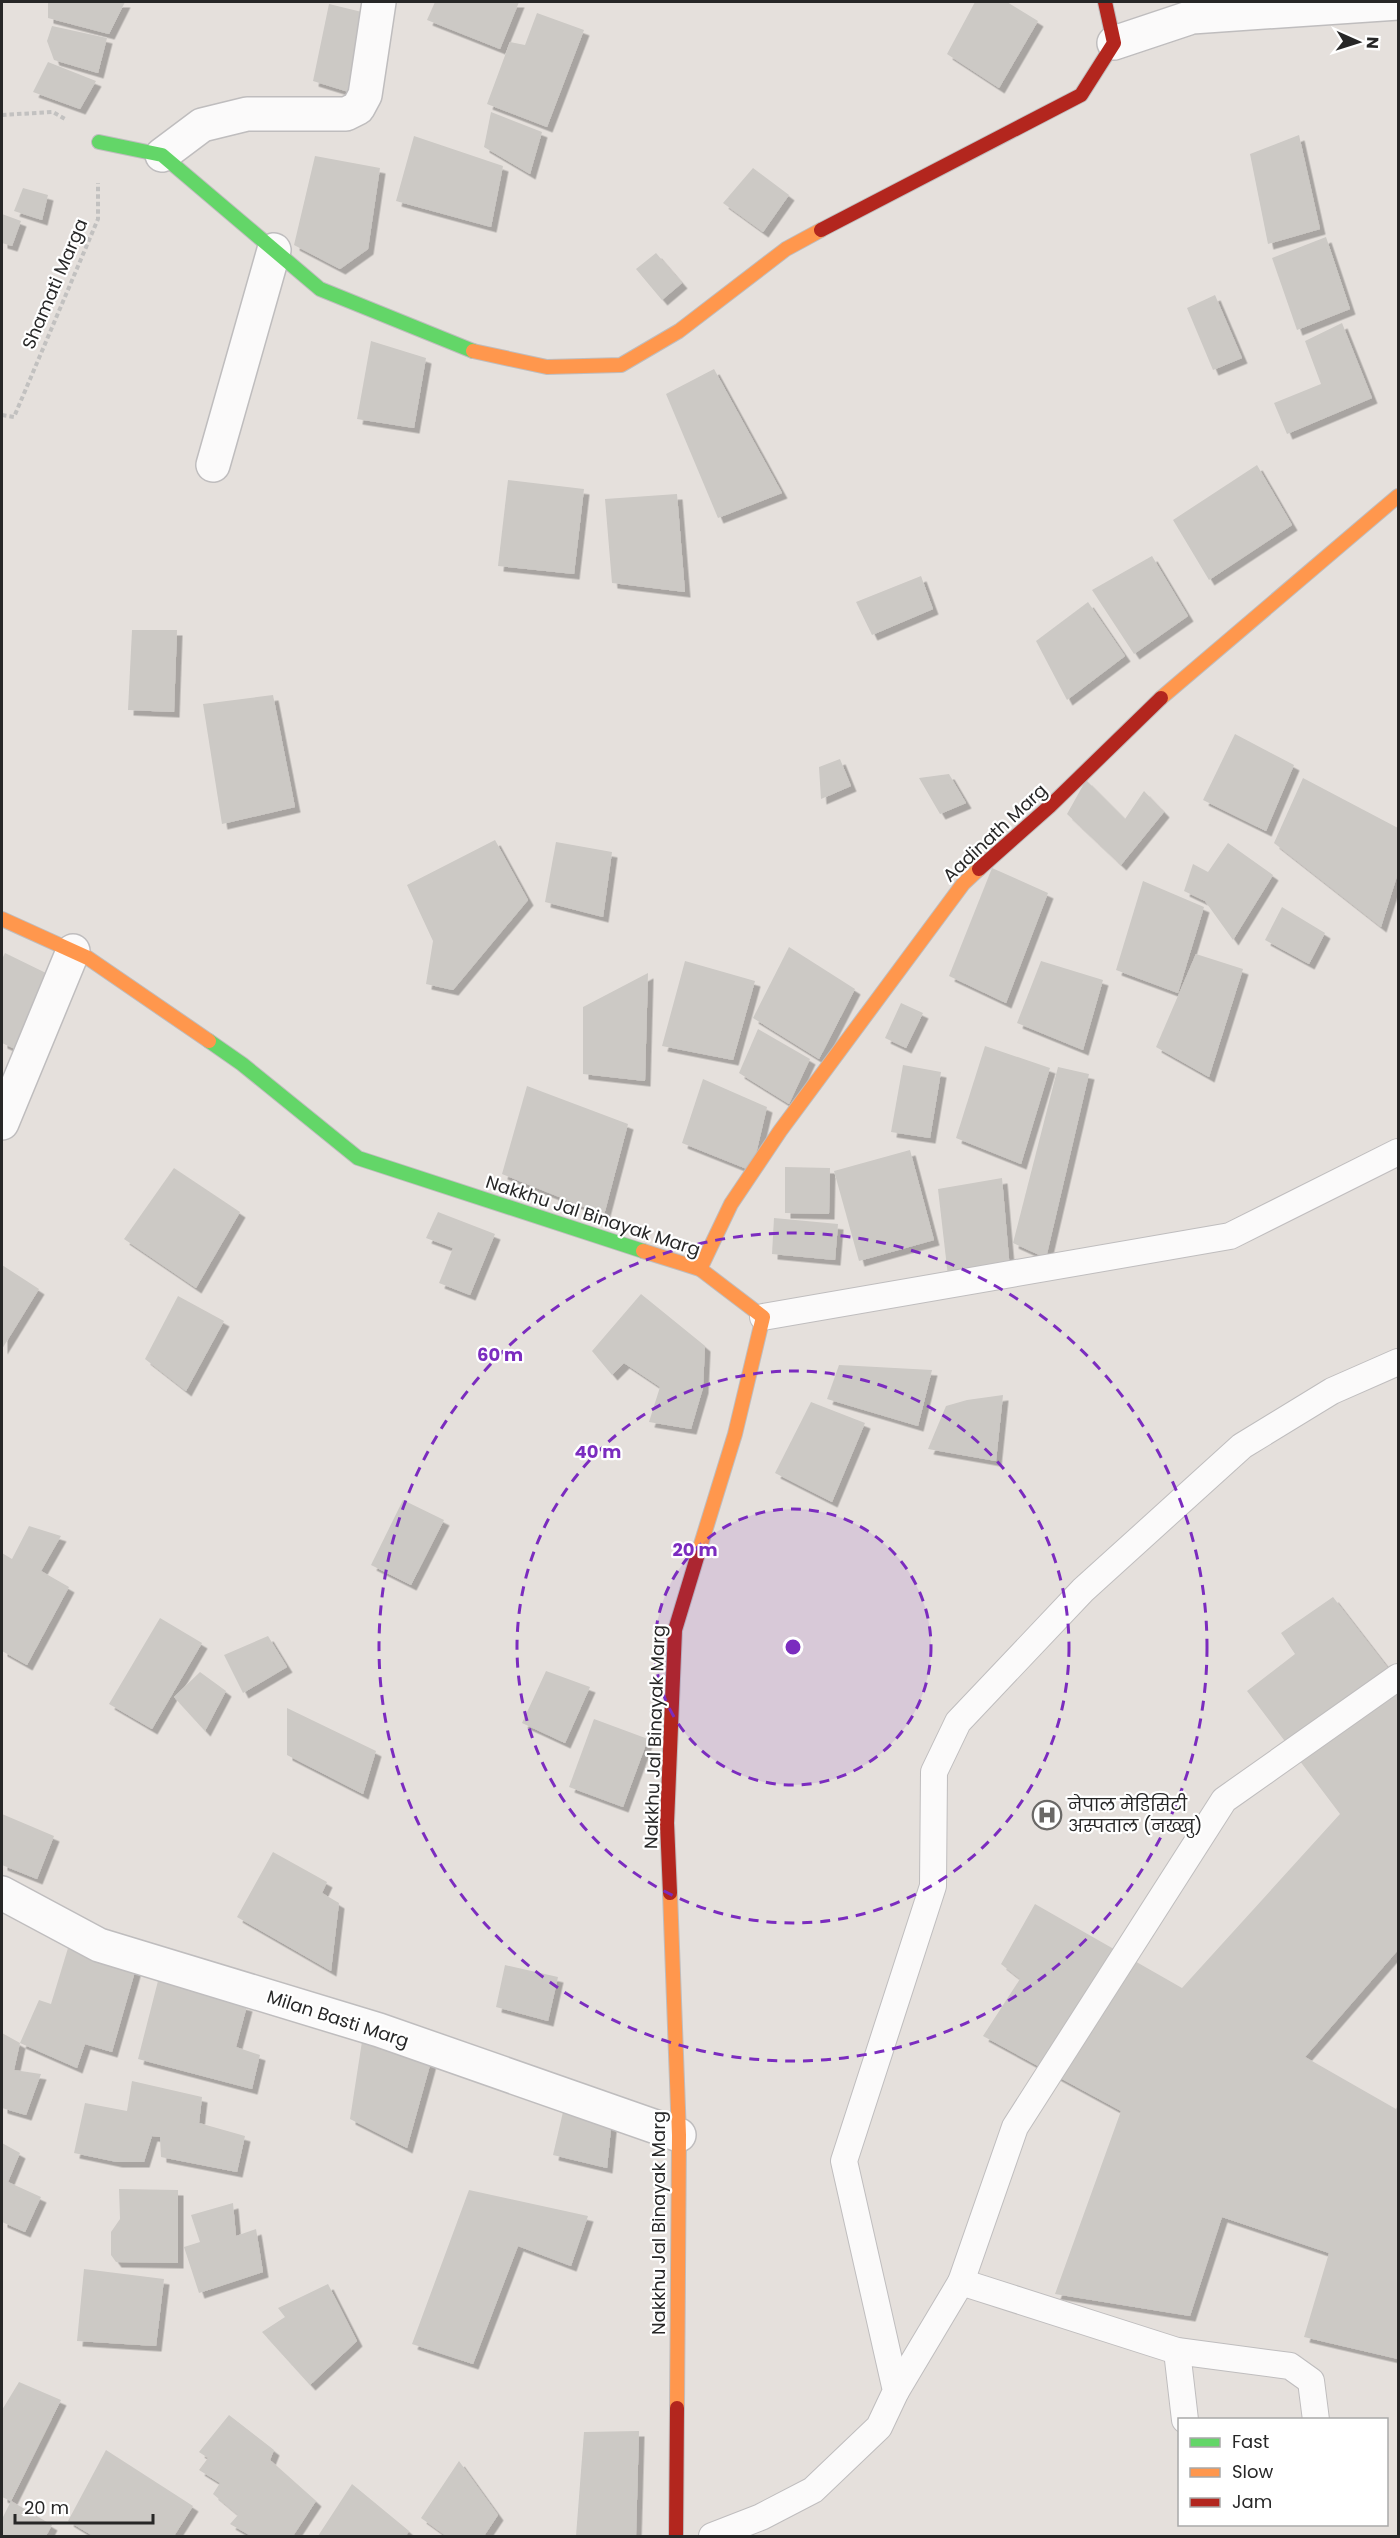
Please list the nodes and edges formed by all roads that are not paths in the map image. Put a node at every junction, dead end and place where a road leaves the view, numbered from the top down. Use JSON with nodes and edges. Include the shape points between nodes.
{"nodes":[{"id":1,"x":380,"y":2,"type":"edge"},
{"id":2,"x":1105,"y":2,"type":"edge"},
{"id":3,"x":1398,"y":3,"type":"edge"},
{"id":4,"x":1114,"y":43,"type":"junction"},
{"id":5,"x":99,"y":142,"type":"road end"},
{"id":6,"x":162,"y":155,"type":"junction"},
{"id":7,"x":274,"y":250,"type":"junction"},
{"id":8,"x":213,"y":465,"type":"dead end"},
{"id":9,"x":1398,"y":496,"type":"edge"},
{"id":10,"x":2,"y":919,"type":"edge"},
{"id":11,"x":73,"y":951,"type":"junction"},
{"id":12,"x":2,"y":1123,"type":"edge"},
{"id":13,"x":1398,"y":1152,"type":"edge"},
{"id":14,"x":700,"y":1269,"type":"junction"},
{"id":15,"x":763,"y":1317,"type":"junction"},
{"id":16,"x":1398,"y":1362,"type":"edge"},
{"id":17,"x":1398,"y":1677,"type":"edge"},
{"id":18,"x":2,"y":1893,"type":"edge"},
{"id":19,"x":679,"y":2135,"type":"junction"},
{"id":20,"x":961,"y":2282,"type":"junction"},
{"id":21,"x":1177,"y":2351,"type":"junction"},
{"id":22,"x":896,"y":2391,"type":"junction"},
{"id":23,"x":1185,"y":2418,"type":"edge"},
{"id":24,"x":1316,"y":2418,"type":"edge"},
{"id":25,"x":675,"y":2536,"type":"edge"},
{"id":26,"x":712,"y":2536,"type":"edge"}],
"edges":[{"from":1,"to":6,"type":"street","via":[[365,95],[358,108],[346,114],[247,114],[202,125]]},
{"from":2,"to":4,"type":"street"},
{"from":3,"to":4,"type":"street","via":[[1192,17]]},
{"from":4,"to":7,"type":"street","via":[[1081,95],[786,249],[679,331],[621,365],[547,367],[464,349],[320,289]]},
{"from":5,"to":6,"type":"street"},
{"from":6,"to":7,"type":"street"},
{"from":7,"to":8,"type":"street"},
{"from":9,"to":14,"type":"street","name":"Aadinath Marg","via":[[1164,695],[963,884],[780,1131],[731,1204]]},
{"from":10,"to":11,"type":"street","name":"Nakkhu Jal Binayak Marg"},
{"from":11,"to":12,"type":"street"},
{"from":11,"to":14,"type":"street","name":"Nakkhu Jal Binayak Marg","via":[[242,1064],[358,1158]]},
{"from":13,"to":15,"type":"lane","via":[[1230,1236]]},
{"from":14,"to":15,"type":"street","name":"Nakkhu Jal Binayak Marg"},
{"from":15,"to":19,"type":"street","name":"Nakkhu Jal Binayak Marg","via":[[735,1434],[675,1630],[667,1823]]},
{"from":16,"to":22,"type":"lane","via":[[1332,1391],[1242,1446],[1083,1590],[958,1722],[934,1772],[933,1886],[844,2161]]},
{"from":17,"to":20,"type":"lane","via":[[1224,1800],[1015,2127]]},
{"from":18,"to":19,"type":"street","name":"Milan Basti Marg","via":[[99,1945],[379,2030]]},
{"from":19,"to":25,"type":"street","name":"Nakkhu Jal Binayak Marg"},
{"from":20,"to":21,"type":"lane"},
{"from":20,"to":22,"type":"lane"},
{"from":21,"to":23,"type":"lane"},
{"from":21,"to":24,"type":"lane","via":[[1290,2366],[1311,2381]]},
{"from":22,"to":26,"type":"lane","via":[[879,2427],[813,2490],[761,2517]]}]}
